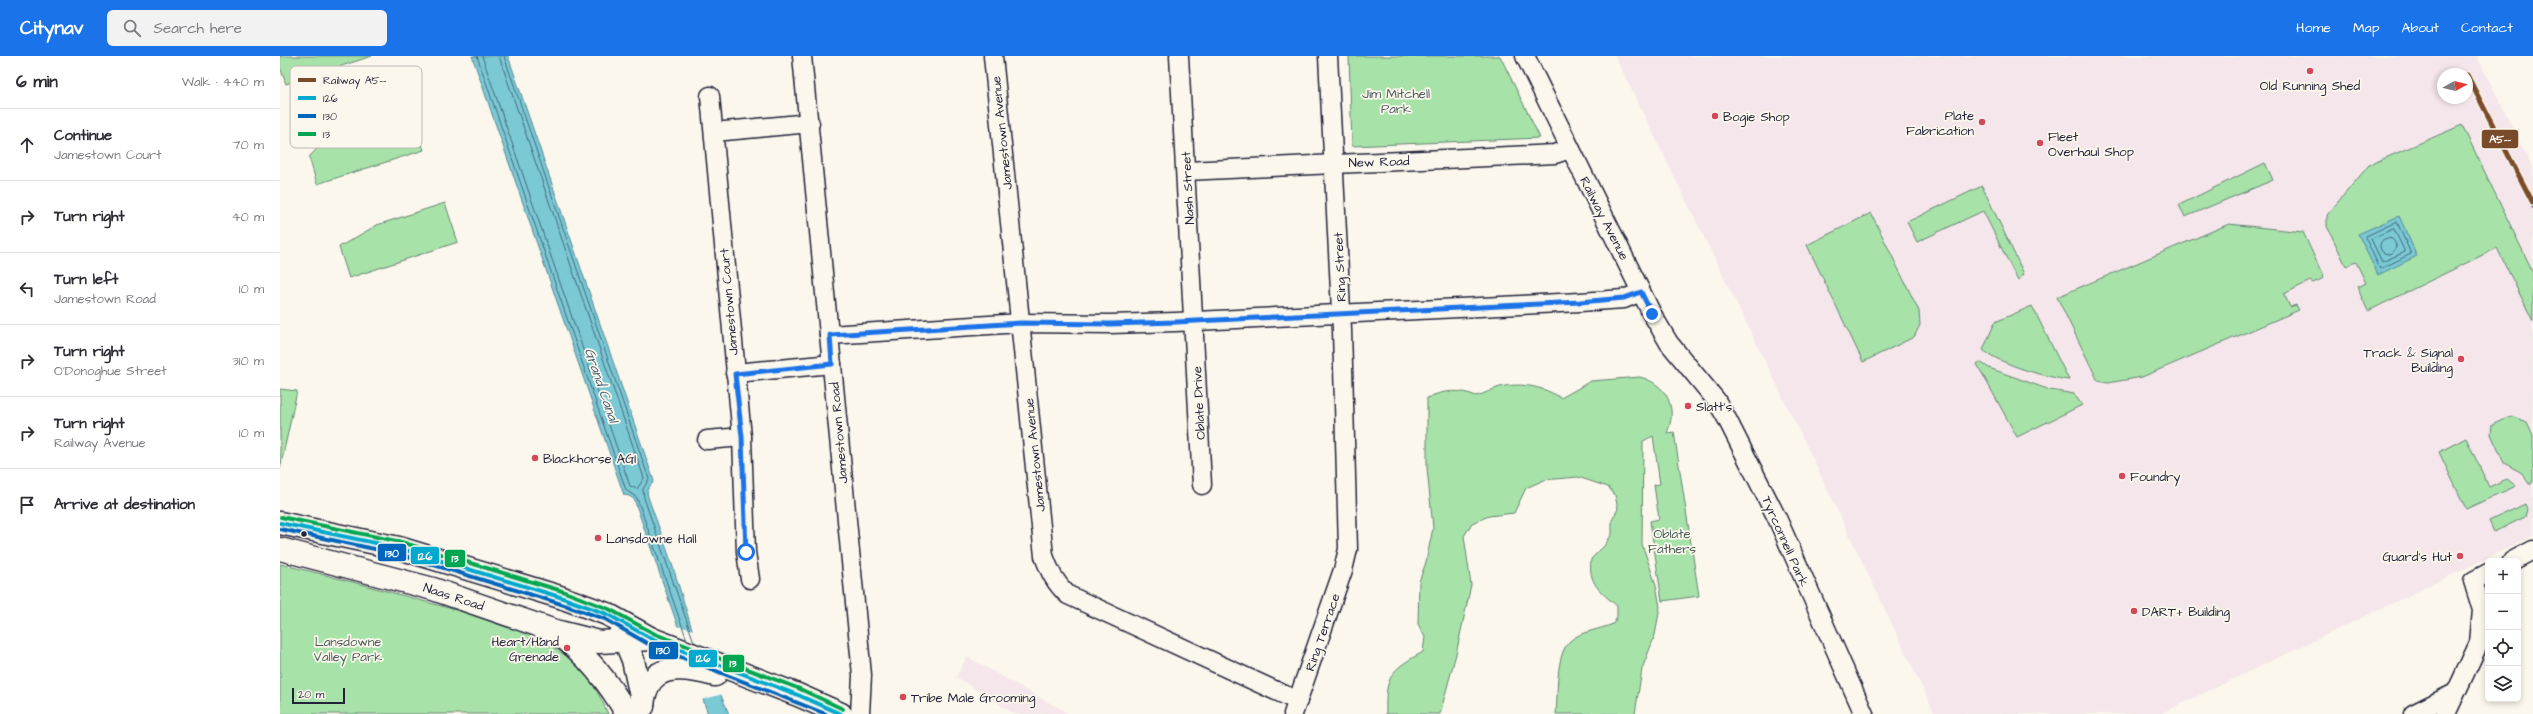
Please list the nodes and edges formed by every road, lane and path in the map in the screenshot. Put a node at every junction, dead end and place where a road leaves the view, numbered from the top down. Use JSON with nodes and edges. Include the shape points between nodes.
{"nodes":[{"id":1,"x":802,"y":56,"type":"edge"},
{"id":2,"x":993,"y":56,"type":"edge"},
{"id":3,"x":1179,"y":56,"type":"edge"},
{"id":4,"x":1328,"y":56,"type":"edge"},
{"id":5,"x":1525,"y":56,"type":"edge"},
{"id":6,"x":710,"y":96,"type":"dead end"},
{"id":7,"x":810,"y":123,"type":"junction"},
{"id":8,"x":714,"y":132,"type":"junction"},
{"id":9,"x":1570,"y":149,"type":"junction"},
{"id":10,"x":1334,"y":163,"type":"junction"},
{"id":11,"x":1186,"y":171,"type":"junction"},
{"id":12,"x":1641,"y":292,"type":"junction"},
{"id":13,"x":1341,"y":313,"type":"junction"},
{"id":14,"x":1194,"y":321,"type":"junction"},
{"id":15,"x":1021,"y":323,"type":"junction"},
{"id":16,"x":830,"y":335,"type":"junction"},
{"id":17,"x":832,"y":364,"type":"junction"},
{"id":18,"x":735,"y":374,"type":"junction"},
{"id":19,"x":1695,"y":374,"type":"joint"},
{"id":20,"x":742,"y":437,"type":"junction"},
{"id":21,"x":707,"y":440,"type":"dead end"},
{"id":22,"x":1202,"y":484,"type":"dead end"},
{"id":23,"x":280,"y":523,"type":"edge"},
{"id":24,"x":1348,"y":549,"type":"joint"},
{"id":25,"x":280,"y":550,"type":"edge"},
{"id":26,"x":2533,"y":550,"type":"edge"},
{"id":27,"x":2518,"y":558,"type":"edge"},
{"id":28,"x":2480,"y":577,"type":"edge"},
{"id":29,"x":750,"y":579,"type":"dead end"},
{"id":30,"x":555,"y":632,"type":"junction"},
{"id":31,"x":642,"y":639,"type":"junction"},
{"id":32,"x":684,"y":659,"type":"junction"},
{"id":33,"x":2455,"y":693,"type":"junction"},
{"id":34,"x":1296,"y":707,"type":"edge"},
{"id":35,"x":635,"y":712,"type":"edge"},
{"id":36,"x":841,"y":714,"type":"edge"},
{"id":37,"x":860,"y":714,"type":"edge"},
{"id":38,"x":1864,"y":714,"type":"edge"},
{"id":39,"x":2413,"y":714,"type":"edge"},
{"id":40,"x":2446,"y":714,"type":"edge"}],
"edges":[{"from":1,"to":7,"type":"street","name":"Jamestown Road"},
{"from":2,"to":15,"type":"street","name":"Jamestown Avenue"},
{"from":3,"to":11,"type":"street","name":"Nash Street"},
{"from":4,"to":10,"type":"street","name":"Ring Street"},
{"from":5,"to":9,"type":"street","name":"Railway Avenue"},
{"from":6,"to":8,"type":"street","name":"Jamestown Court"},
{"from":7,"to":8,"type":"street"},
{"from":7,"to":16,"type":"street","name":"Jamestown Road"},
{"from":8,"to":18,"type":"street","name":"Jamestown Court"},
{"from":9,"to":10,"type":"street","name":"New Road","via":[[1555,154]]},
{"from":9,"to":12,"type":"street","name":"Railway Avenue"},
{"from":10,"to":11,"type":"street","name":"New Road"},
{"from":10,"to":13,"type":"street","name":"Ring Street"},
{"from":11,"to":14,"type":"street","name":"Nash Street"},
{"from":12,"to":13,"type":"street","via":[[1632,297],[1611,300]]},
{"from":12,"to":19,"type":"street","name":"Railway Avenue","via":[[1669,343]]},
{"from":13,"to":14,"type":"street"},
{"from":13,"to":24,"type":"street","name":"Ring Street"},
{"from":14,"to":15,"type":"street","via":[[1110,324]]},
{"from":14,"to":22,"type":"street","name":"Oblate Drive"},
{"from":15,"to":16,"type":"street"},
{"from":15,"to":34,"type":"street","name":"Jamestown Avenue","via":[[1044,556],[1057,585],[1068,594]]},
{"from":16,"to":17,"type":"street","name":"Jamestown Road"},
{"from":17,"to":18,"type":"street"},
{"from":17,"to":37,"type":"street","name":"Jamestown Road","via":[[862,676]]},
{"from":18,"to":20,"type":"street","name":"Jamestown Court"},
{"from":19,"to":38,"type":"street","name":"Tyrconnell Park","via":[[1726,417],[1777,518]]},
{"from":20,"to":21,"type":"street"},
{"from":20,"to":29,"type":"street","name":"Jamestown Court","via":[[746,552]]},
{"from":23,"to":31,"type":"main road","via":[[399,548],[607,614],[619,627]]},
{"from":24,"to":34,"type":"street","name":"Ring Terrace"},
{"from":25,"to":30,"type":"main road","name":"Naas Road","via":[[433,589]]},
{"from":26,"to":27,"type":"street"},
{"from":28,"to":33,"type":"street","via":[[2482,610],[2479,643]]},
{"from":30,"to":31,"type":"main road","name":"Naas Road","via":[[599,642]]},
{"from":30,"to":35,"type":"main road","via":[[590,661],[613,691]]},
{"from":31,"to":32,"type":"main road"},
{"from":31,"to":35,"type":"main road","via":[[621,681]]},
{"from":32,"to":35,"type":"main road","via":[[674,668],[654,678]]},
{"from":32,"to":36,"type":"main road","via":[[740,673]]},
{"from":33,"to":39,"type":"street"},
{"from":33,"to":40,"type":"street"}]}
